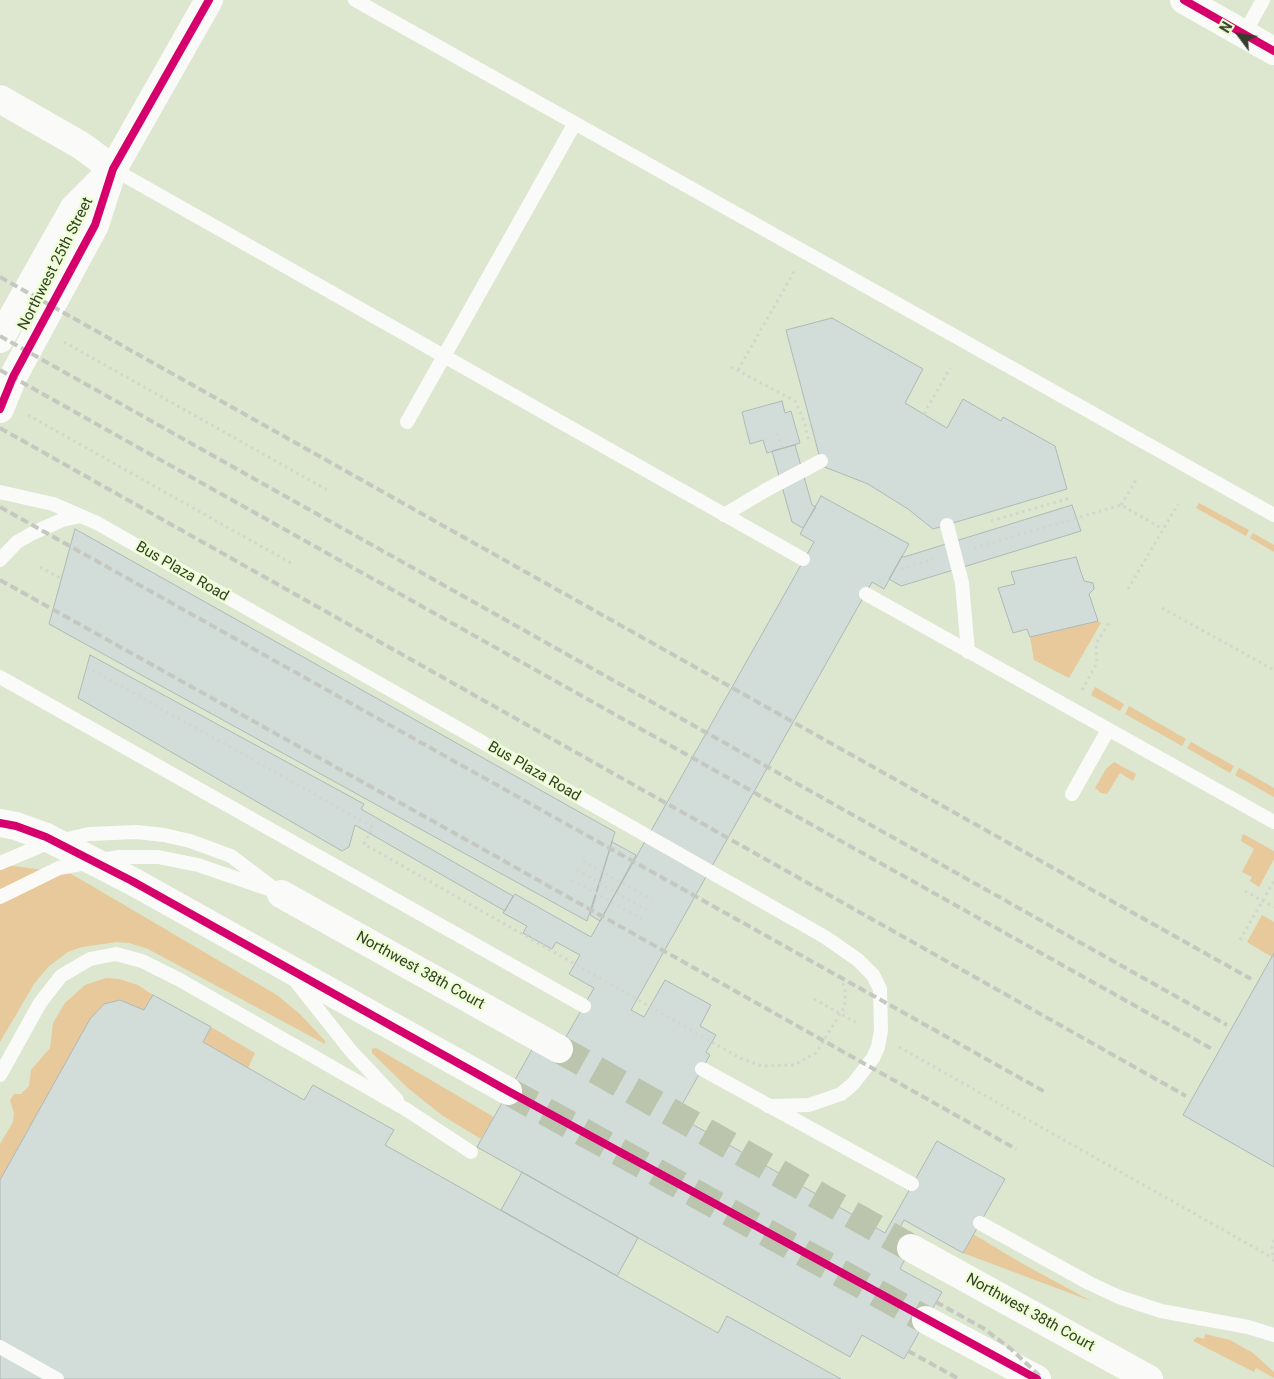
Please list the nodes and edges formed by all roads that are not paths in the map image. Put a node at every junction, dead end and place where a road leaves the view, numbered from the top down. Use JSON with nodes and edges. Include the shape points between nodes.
{"nodes":[{"id":1,"x":209,"y":0,"type":"edge"},
{"id":2,"x":355,"y":0,"type":"edge"},
{"id":3,"x":1184,"y":0,"type":"edge"},
{"id":4,"x":1263,"y":0,"type":"edge"},
{"id":5,"x":1244,"y":34,"type":"junction"},
{"id":6,"x":1274,"y":51,"type":"edge"},
{"id":7,"x":0,"y":99,"type":"edge"},
{"id":8,"x":575,"y":123,"type":"junction"},
{"id":9,"x":113,"y":169,"type":"junction"},
{"id":10,"x":0,"y":339,"type":"edge"},
{"id":11,"x":443,"y":357,"type":"junction"},
{"id":12,"x":11,"y":410,"type":"edge"},
{"id":13,"x":406,"y":422,"type":"dead end"},
{"id":14,"x":821,"y":461,"type":"dead end"},
{"id":15,"x":0,"y":492,"type":"edge"},
{"id":16,"x":724,"y":515,"type":"junction"},
{"id":17,"x":1274,"y":515,"type":"edge"},
{"id":18,"x":82,"y":516,"type":"junction"},
{"id":19,"x":947,"y":525,"type":"dead end"},
{"id":20,"x":804,"y":559,"type":"dead end"},
{"id":21,"x":0,"y":560,"type":"edge"},
{"id":22,"x":866,"y":594,"type":"dead end"},
{"id":23,"x":968,"y":652,"type":"junction"},
{"id":24,"x":0,"y":665,"type":"edge"},
{"id":25,"x":0,"y":677,"type":"edge"},
{"id":26,"x":16,"y":685,"type":"junction"},
{"id":27,"x":1108,"y":730,"type":"junction"},
{"id":28,"x":1072,"y":794,"type":"dead end"},
{"id":29,"x":1274,"y":822,"type":"edge"},
{"id":30,"x":0,"y":823,"type":"edge"},
{"id":31,"x":0,"y":863,"type":"edge"},
{"id":32,"x":281,"y":894,"type":"junction"},
{"id":33,"x":0,"y":897,"type":"edge"},
{"id":34,"x":285,"y":967,"type":"junction"},
{"id":35,"x":584,"y":1006,"type":"dead end"},
{"id":36,"x":559,"y":1049,"type":"tunnel mouth"},
{"id":37,"x":702,"y":1069,"type":"dead end"},
{"id":38,"x":0,"y":1075,"type":"edge"},
{"id":39,"x":508,"y":1090,"type":"tunnel mouth"},
{"id":40,"x":768,"y":1106,"type":"junction"},
{"id":41,"x":407,"y":1110,"type":"junction"},
{"id":42,"x":471,"y":1152,"type":"dead end"},
{"id":43,"x":912,"y":1184,"type":"dead end"},
{"id":44,"x":980,"y":1223,"type":"dead end"},
{"id":45,"x":910,"y":1248,"type":"tunnel mouth"},
{"id":46,"x":926,"y":1320,"type":"tunnel mouth"},
{"id":47,"x":1274,"y":1335,"type":"edge"},
{"id":48,"x":0,"y":1347,"type":"edge"},
{"id":49,"x":57,"y":1379,"type":"edge"},
{"id":50,"x":1038,"y":1379,"type":"edge"},
{"id":51,"x":1149,"y":1379,"type":"edge"}],
"edges":[{"from":1,"to":9,"type":"street","name":"Northwest 25th Street"},
{"from":2,"to":8,"type":"lane"},
{"from":3,"to":5,"type":"street"},
{"from":4,"to":5,"type":"lane"},
{"from":5,"to":6,"type":"street"},
{"from":7,"to":9,"type":"street","via":[[82,146]]},
{"from":8,"to":11,"type":"lane"},
{"from":8,"to":17,"type":"lane"},
{"from":9,"to":10,"type":"street","name":"Northwest 25th Street","via":[[74,208]]},
{"from":9,"to":11,"type":"lane"},
{"from":9,"to":12,"type":"street","name":"Northwest 25th Street","via":[[95,225],[13,378]]},
{"from":11,"to":13,"type":"lane"},
{"from":11,"to":16,"type":"lane"},
{"from":14,"to":16,"type":"lane"},
{"from":15,"to":18,"type":"lane","name":"Bus Plaza Road","via":[[52,504]]},
{"from":16,"to":20,"type":"lane"},
{"from":18,"to":21,"type":"lane","via":[[62,520],[33,533],[18,542]]},
{"from":18,"to":40,"type":"lane","name":"Bus Plaza Road","via":[[799,923],[858,960],[873,975],[880,989],[881,1030],[873,1058],[853,1084],[840,1094],[809,1105]]},
{"from":19,"to":23,"type":"lane","via":[[962,583]]},
{"from":22,"to":23,"type":"lane"},
{"from":23,"to":27,"type":"lane"},
{"from":24,"to":26,"type":"lane"},
{"from":25,"to":26,"type":"lane"},
{"from":26,"to":35,"type":"lane"},
{"from":27,"to":28,"type":"lane"},
{"from":27,"to":29,"type":"lane"},
{"from":30,"to":34,"type":"street","via":[[46,837]]},
{"from":31,"to":32,"type":"lane","via":[[44,844],[89,834],[137,832],[190,841],[231,856]]},
{"from":32,"to":33,"type":"lane","via":[[198,864],[158,857],[126,857],[59,868]]},
{"from":32,"to":36,"type":"street","name":"Northwest 38th Court"},
{"from":34,"to":39,"type":"street"},
{"from":34,"to":41,"type":"lane","via":[[351,1051]]},
{"from":37,"to":40,"type":"lane"},
{"from":38,"to":41,"type":"lane","via":[[40,1003],[61,976],[90,959],[116,954],[142,961],[180,980]]},
{"from":40,"to":43,"type":"lane"},
{"from":41,"to":42,"type":"lane"},
{"from":44,"to":47,"type":"lane","via":[[1089,1284],[1119,1297],[1161,1311]]},
{"from":45,"to":51,"type":"street","name":"Northwest 38th Court"},
{"from":46,"to":50,"type":"street"},
{"from":48,"to":49,"type":"lane"}]}
